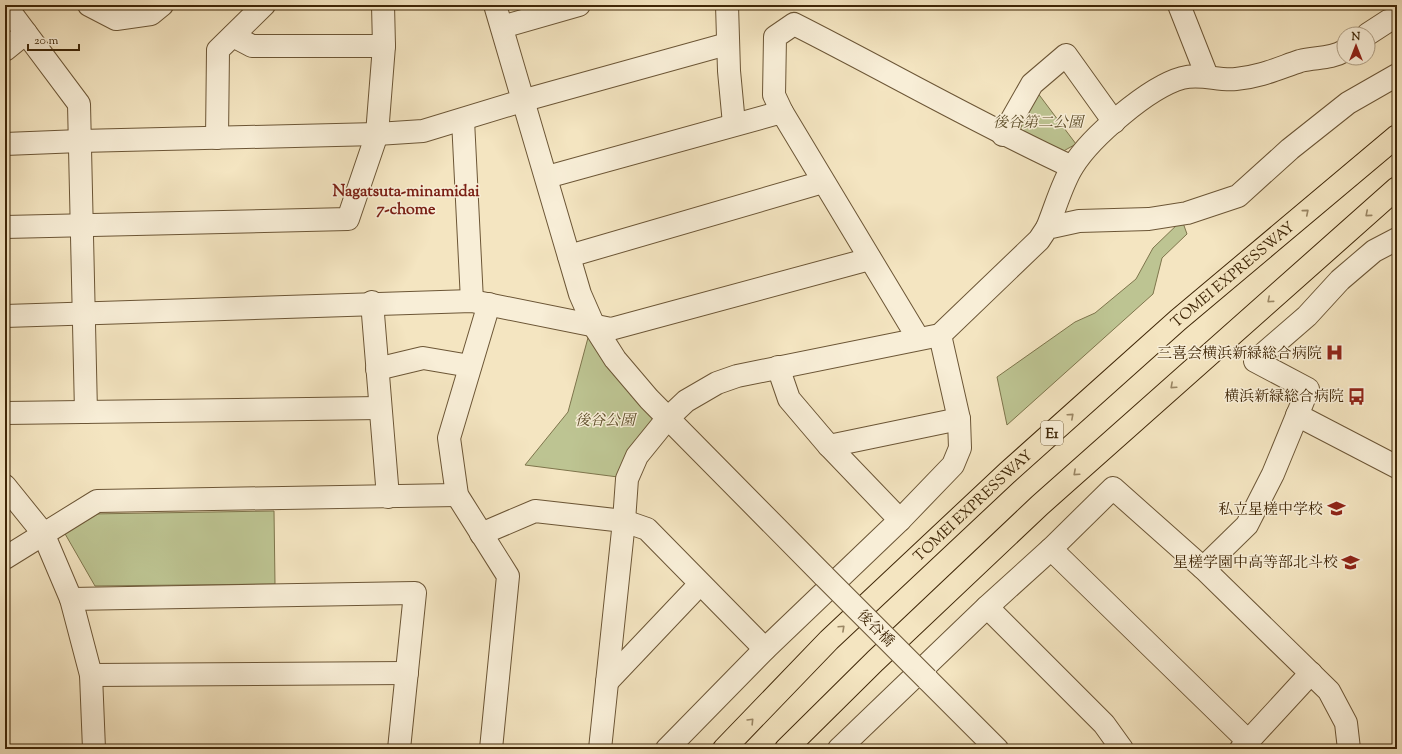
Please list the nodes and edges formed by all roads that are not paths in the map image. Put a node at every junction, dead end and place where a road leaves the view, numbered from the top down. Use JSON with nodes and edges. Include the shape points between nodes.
{"nodes":[{"id":1,"x":5,"y":5,"type":"edge"},
{"id":2,"x":89,"y":5,"type":"edge"},
{"id":3,"x":162,"y":5,"type":"edge"},
{"id":4,"x":264,"y":5,"type":"edge"},
{"id":5,"x":383,"y":5,"type":"edge"},
{"id":6,"x":495,"y":5,"type":"edge"},
{"id":7,"x":579,"y":5,"type":"edge"},
{"id":8,"x":727,"y":5,"type":"edge"},
{"id":9,"x":1179,"y":5,"type":"edge"},
{"id":10,"x":1397,"y":20,"type":"edge"},
{"id":11,"x":502,"y":27,"type":"junction"},
{"id":12,"x":1376,"y":29,"type":"edge"},
{"id":13,"x":26,"y":33,"type":"junction"},
{"id":14,"x":232,"y":36,"type":"junction"},
{"id":15,"x":727,"y":44,"type":"junction"},
{"id":16,"x":384,"y":46,"type":"junction"},
{"id":17,"x":5,"y":50,"type":"edge"},
{"id":18,"x":1336,"y":55,"type":"edge"},
{"id":19,"x":1397,"y":75,"type":"edge"},
{"id":20,"x":1208,"y":76,"type":"junction"},
{"id":21,"x":525,"y":100,"type":"junction"},
{"id":22,"x":782,"y":112,"type":"junction"},
{"id":23,"x":464,"y":120,"type":"junction"},
{"id":24,"x":1114,"y":122,"type":"junction"},
{"id":25,"x":734,"y":124,"type":"junction"},
{"id":26,"x":377,"y":134,"type":"junction"},
{"id":27,"x":1003,"y":135,"type":"junction"},
{"id":28,"x":1397,"y":136,"type":"edge"},
{"id":29,"x":216,"y":138,"type":"junction"},
{"id":30,"x":80,"y":141,"type":"junction"},
{"id":31,"x":5,"y":144,"type":"edge"},
{"id":32,"x":1072,"y":167,"type":"junction"},
{"id":33,"x":547,"y":177,"type":"junction"},
{"id":34,"x":823,"y":182,"type":"junction"},
{"id":35,"x":1397,"y":188,"type":"edge"},
{"id":36,"x":81,"y":225,"type":"junction"},
{"id":37,"x":5,"y":227,"type":"edge"},
{"id":38,"x":1047,"y":228,"type":"junction"},
{"id":39,"x":1397,"y":239,"type":"edge"},
{"id":40,"x":569,"y":256,"type":"junction"},
{"id":41,"x":870,"y":259,"type":"junction"},
{"id":42,"x":372,"y":302,"type":"junction"},
{"id":43,"x":481,"y":302,"type":"junction"},
{"id":44,"x":84,"y":314,"type":"junction"},
{"id":45,"x":5,"y":316,"type":"edge"},
{"id":46,"x":594,"y":326,"type":"junction"},
{"id":47,"x":940,"y":334,"type":"junction"},
{"id":48,"x":918,"y":338,"type":"junction"},
{"id":49,"x":470,"y":366,"type":"junction"},
{"id":50,"x":778,"y":367,"type":"junction"},
{"id":51,"x":377,"y":369,"type":"junction"},
{"id":52,"x":380,"y":408,"type":"junction"},
{"id":53,"x":86,"y":412,"type":"junction"},
{"id":54,"x":5,"y":413,"type":"edge"},
{"id":55,"x":1297,"y":415,"type":"junction"},
{"id":56,"x":667,"y":419,"type":"junction"},
{"id":57,"x":959,"y":419,"type":"junction"},
{"id":58,"x":829,"y":446,"type":"junction"},
{"id":59,"x":1397,"y":467,"type":"edge"},
{"id":60,"x":5,"y":486,"type":"edge"},
{"id":61,"x":457,"y":495,"type":"junction"},
{"id":62,"x":388,"y":497,"type":"junction"},
{"id":63,"x":900,"y":520,"type":"junction"},
{"id":64,"x":624,"y":521,"type":"junction"},
{"id":65,"x":43,"y":533,"type":"junction"},
{"id":66,"x":481,"y":534,"type":"junction"},
{"id":67,"x":1051,"y":549,"type":"junction"},
{"id":68,"x":5,"y":558,"type":"edge"},
{"id":69,"x":1203,"y":568,"type":"junction"},
{"id":70,"x":700,"y":584,"type":"junction"},
{"id":71,"x":71,"y":599,"type":"junction"},
{"id":72,"x":987,"y":607,"type":"junction"},
{"id":73,"x":765,"y":649,"type":"junction"},
{"id":74,"x":407,"y":672,"type":"junction"},
{"id":75,"x":1311,"y":673,"type":"junction"},
{"id":76,"x":90,"y":674,"type":"junction"},
{"id":77,"x":607,"y":682,"type":"junction"},
{"id":78,"x":1245,"y":746,"type":"edge"},
{"id":79,"x":94,"y":749,"type":"edge"},
{"id":80,"x":399,"y":749,"type":"edge"},
{"id":81,"x":491,"y":749,"type":"edge"},
{"id":82,"x":600,"y":749,"type":"edge"},
{"id":83,"x":667,"y":749,"type":"edge"},
{"id":84,"x":724,"y":749,"type":"edge"},
{"id":85,"x":786,"y":749,"type":"edge"},
{"id":86,"x":839,"y":749,"type":"edge"},
{"id":87,"x":997,"y":749,"type":"edge"},
{"id":88,"x":1122,"y":749,"type":"edge"},
{"id":89,"x":1349,"y":749,"type":"edge"}],
"edges":[{"from":1,"to":13,"type":"street"},
{"from":2,"to":3,"type":"street","via":[[116,19],[151,14]]},
{"from":4,"to":14,"type":"street"},
{"from":5,"to":16,"type":"street"},
{"from":6,"to":11,"type":"street","name":"後谷橋"},
{"from":7,"to":11,"type":"street"},
{"from":8,"to":15,"type":"street"},
{"from":9,"to":20,"type":"street"},
{"from":10,"to":12,"type":"street","via":[[1388,21]]},
{"from":11,"to":21,"type":"street","name":"後谷橋"},
{"from":13,"to":17,"type":"street"},
{"from":13,"to":30,"type":"street","via":[[79,104]]},
{"from":14,"to":16,"type":"street","via":[[252,46]]},
{"from":14,"to":29,"type":"street","via":[[218,50]]},
{"from":15,"to":21,"type":"street"},
{"from":15,"to":25,"type":"street"},
{"from":16,"to":26,"type":"street"},
{"from":18,"to":20,"type":"street","via":[[1301,61],[1262,76],[1235,80]]},
{"from":19,"to":38,"type":"street","via":[[1348,103],[1290,149],[1238,196],[1191,212],[1149,219],[1079,221]]},
{"from":20,"to":24,"type":"street","via":[[1182,78],[1154,90]]},
{"from":21,"to":23,"type":"street"},
{"from":21,"to":33,"type":"street","name":"後谷橋"},
{"from":22,"to":25,"type":"street"},
{"from":22,"to":27,"type":"street","via":[[774,95],[776,37],[794,24]]},
{"from":22,"to":34,"type":"street"},
{"from":23,"to":26,"type":"street","via":[[423,131]]},
{"from":23,"to":43,"type":"street"},
{"from":24,"to":27,"type":"street","via":[[1066,55],[1032,84]]},
{"from":24,"to":32,"type":"street","via":[[1088,144]]},
{"from":25,"to":33,"type":"street"},
{"from":26,"to":29,"type":"street"},
{"from":26,"to":36,"type":"street","via":[[348,223]]},
{"from":27,"to":32,"type":"street"},
{"from":84,"to":28,"type":"highway","name":"TOMEI EXPRESSWAY","number":"E1","one_way":true,"via":[[829,640],[1007,473],[1178,320]]},
{"from":29,"to":30,"type":"street"},
{"from":30,"to":31,"type":"street"},
{"from":30,"to":36,"type":"street"},
{"from":32,"to":38,"type":"street"},
{"from":33,"to":40,"type":"street","name":"後谷橋"},
{"from":34,"to":40,"type":"street"},
{"from":34,"to":41,"type":"street"},
{"from":35,"to":85,"type":"highway","one_way":true,"via":[[1040,505]]},
{"from":36,"to":37,"type":"street"},
{"from":36,"to":44,"type":"street"},
{"from":38,"to":47,"type":"street","via":[[1039,240]]},
{"from":39,"to":55,"type":"street","via":[[1374,252],[1340,280],[1307,316],[1255,361],[1308,389]]},
{"from":40,"to":46,"type":"street","name":"後谷橋","via":[[580,294]]},
{"from":41,"to":46,"type":"street","via":[[611,329]]},
{"from":41,"to":48,"type":"street"},
{"from":42,"to":43,"type":"street"},
{"from":42,"to":44,"type":"street","via":[[348,296]]},
{"from":42,"to":51,"type":"street"},
{"from":43,"to":46,"type":"street"},
{"from":43,"to":49,"type":"street"},
{"from":44,"to":45,"type":"street"},
{"from":44,"to":53,"type":"street"},
{"from":46,"to":56,"type":"street","name":"後谷橋","via":[[615,359]]},
{"from":47,"to":48,"type":"street"},
{"from":47,"to":57,"type":"street"},
{"from":48,"to":50,"type":"street"},
{"from":49,"to":51,"type":"street","via":[[423,358]]},
{"from":49,"to":61,"type":"street","via":[[449,438]]},
{"from":50,"to":56,"type":"street","via":[[717,383],[686,401]]},
{"from":50,"to":58,"type":"street","via":[[789,399]]},
{"from":51,"to":52,"type":"street"},
{"from":52,"to":53,"type":"street"},
{"from":52,"to":62,"type":"street"},
{"from":53,"to":54,"type":"street"},
{"from":55,"to":59,"type":"street"},
{"from":55,"to":69,"type":"street","via":[[1273,474],[1247,525]]},
{"from":56,"to":64,"type":"street","via":[[637,456],[626,479]]},
{"from":56,"to":87,"type":"street","name":"後谷橋","bridge":true},
{"from":57,"to":58,"type":"street"},
{"from":57,"to":63,"type":"street","via":[[960,448],[953,465]]},
{"from":58,"to":63,"type":"street"},
{"from":60,"to":65,"type":"street"},
{"from":61,"to":62,"type":"street"},
{"from":61,"to":66,"type":"street"},
{"from":62,"to":65,"type":"street","via":[[97,501]]},
{"from":63,"to":73,"type":"street"},
{"from":64,"to":66,"type":"street","via":[[535,511]]},
{"from":64,"to":70,"type":"street","via":[[647,529]]},
{"from":64,"to":77,"type":"street"},
{"from":65,"to":68,"type":"street"},
{"from":65,"to":71,"type":"street"},
{"from":66,"to":81,"type":"street","via":[[508,576]]},
{"from":67,"to":69,"type":"street","via":[[1113,488]]},
{"from":67,"to":72,"type":"street"},
{"from":67,"to":78,"type":"street"},
{"from":69,"to":75,"type":"street"},
{"from":70,"to":73,"type":"street"},
{"from":70,"to":77,"type":"street"},
{"from":71,"to":74,"type":"street","via":[[415,593]]},
{"from":71,"to":76,"type":"street"},
{"from":72,"to":86,"type":"street"},
{"from":72,"to":88,"type":"street","via":[[1104,724]]},
{"from":73,"to":83,"type":"street"},
{"from":74,"to":76,"type":"street"},
{"from":74,"to":80,"type":"street"},
{"from":75,"to":78,"type":"street"},
{"from":75,"to":89,"type":"street","via":[[1329,691],[1346,723]]},
{"from":76,"to":79,"type":"street"},
{"from":77,"to":82,"type":"street"}]}
